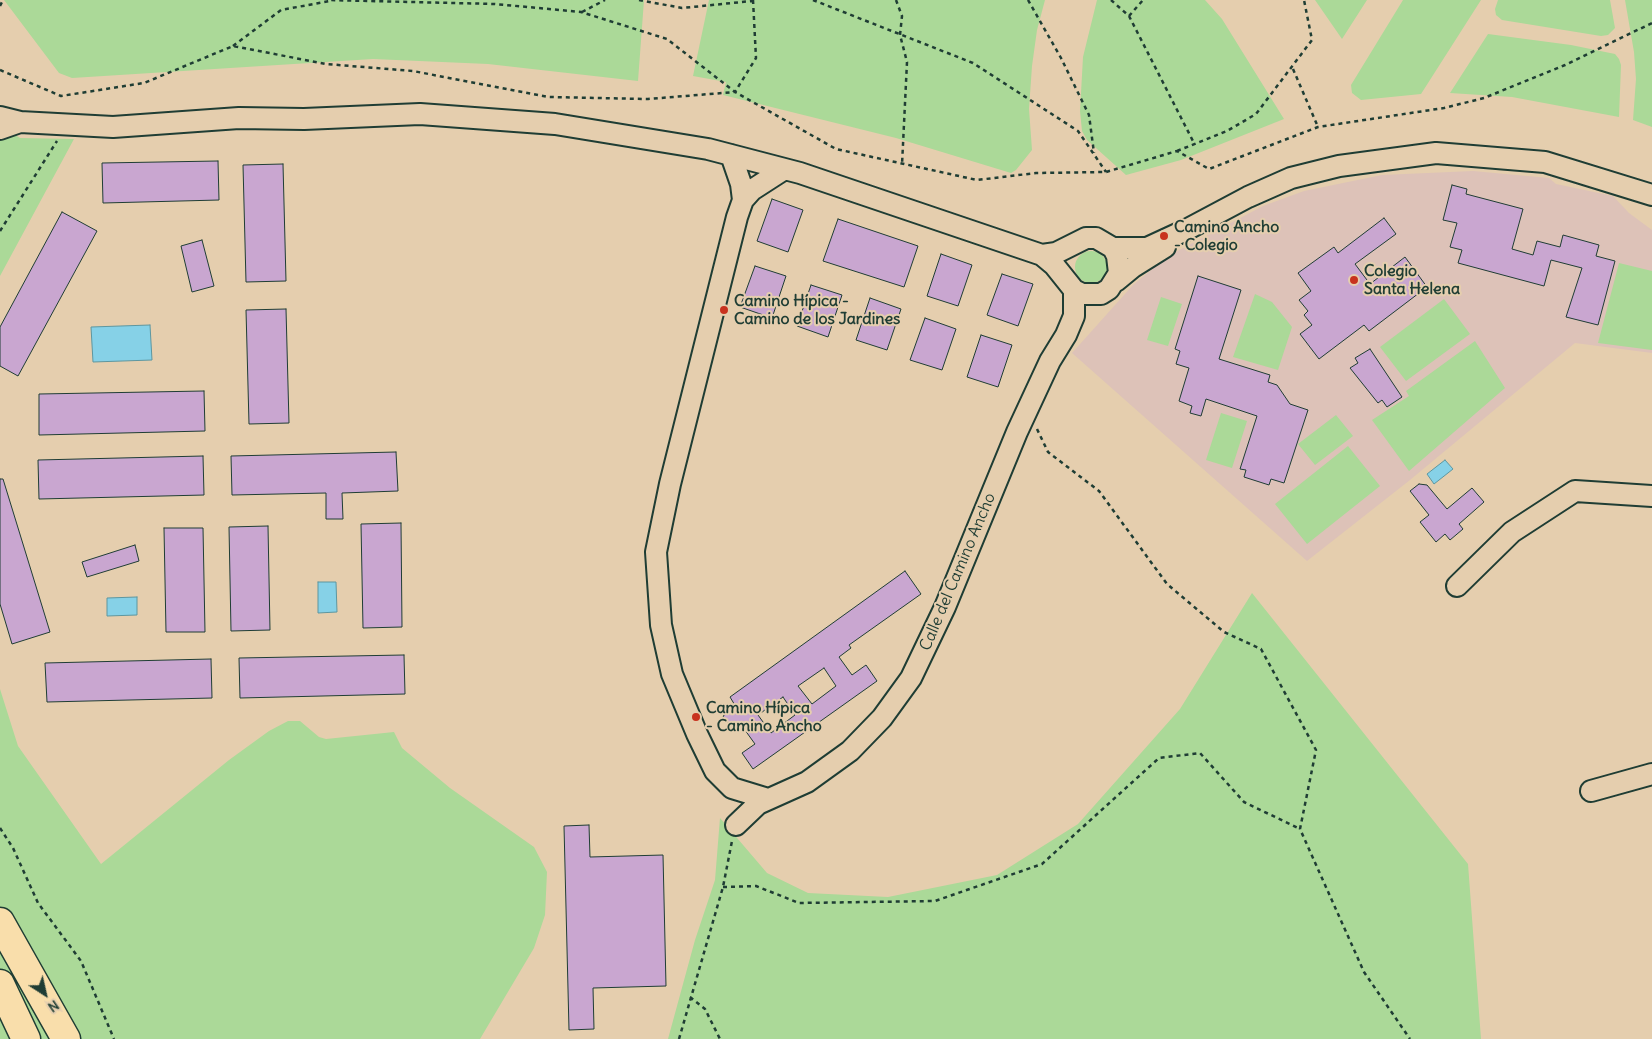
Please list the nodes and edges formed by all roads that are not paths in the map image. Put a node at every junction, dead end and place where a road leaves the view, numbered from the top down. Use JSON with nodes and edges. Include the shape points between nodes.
{"nodes":[{"id":1,"x":0,"y":117,"type":"edge"},
{"id":2,"x":20,"y":122,"type":"junction"},
{"id":3,"x":0,"y":129,"type":"edge"},
{"id":4,"x":731,"y":155,"type":"junction"},
{"id":5,"x":783,"y":170,"type":"junction"},
{"id":6,"x":1642,"y":193,"type":"edge"},
{"id":7,"x":743,"y":200,"type":"junction"},
{"id":8,"x":1652,"y":209,"type":"edge"},
{"id":9,"x":1186,"y":230,"type":"junction"},
{"id":10,"x":1069,"y":247,"type":"junction"},
{"id":11,"x":1113,"y":248,"type":"junction"},
{"id":12,"x":1042,"y":255,"type":"junction"},
{"id":13,"x":1116,"y":281,"type":"junction"},
{"id":14,"x":1068,"y":282,"type":"junction"},
{"id":15,"x":1652,"y":496,"type":"edge"},
{"id":16,"x":1457,"y":586,"type":"dead end"},
{"id":17,"x":1652,"y":774,"type":"edge"},
{"id":18,"x":732,"y":788,"type":"junction"},
{"id":19,"x":1592,"y":791,"type":"dead end"},
{"id":20,"x":768,"y":799,"type":"junction"},
{"id":21,"x":0,"y":922,"type":"edge"},
{"id":22,"x":0,"y":984,"type":"edge"},
{"id":23,"x":26,"y":1039,"type":"edge"},
{"id":24,"x":66,"y":1039,"type":"edge"}],
"edges":[{"from":1,"to":2,"type":"street"},
{"from":2,"to":3,"type":"street"},
{"from":2,"to":4,"type":"street","via":[[113,127],[240,118],[420,114],[555,124]]},
{"from":4,"to":5,"type":"street"},
{"from":4,"to":7,"type":"street"},
{"from":5,"to":7,"type":"street","via":[[761,182]]},
{"from":5,"to":12,"type":"street"},
{"from":6,"to":8,"type":"street"},
{"from":6,"to":9,"type":"street","via":[[1544,162],[1436,153],[1339,166],[1291,178]]},
{"from":7,"to":18,"type":"street","via":[[672,475],[656,552],[661,625],[672,674],[715,770]]},
{"from":9,"to":11,"type":"street","via":[[1147,248]]},
{"from":9,"to":13,"type":"street"},
{"from":10,"to":11,"type":"street","via":[[1077,241],[1096,238]]},
{"from":10,"to":12,"type":"street"},
{"from":10,"to":14,"type":"street","via":[[1064,256]]},
{"from":11,"to":13,"type":"street","via":[[1120,264]]},
{"from":12,"to":14,"type":"street"},
{"from":13,"to":14,"type":"street","via":[[1101,294],[1082,294]]},
{"from":14,"to":20,"type":"street","name":"Calle del Camino Ancho","via":[[1074,316],[1028,410],[945,607],[910,678],[882,718],[850,751],[807,782]]},
{"from":15,"to":16,"type":"street","via":[[1575,491],[1512,532]]},
{"from":17,"to":19,"type":"street"},
{"from":18,"to":20,"type":"street"},
{"from":18,"to":20,"type":"street","name":"Calle del Camino Ancho","via":[[736,825]]},
{"from":21,"to":24,"type":"highway"},
{"from":22,"to":23,"type":"highway"}]}
